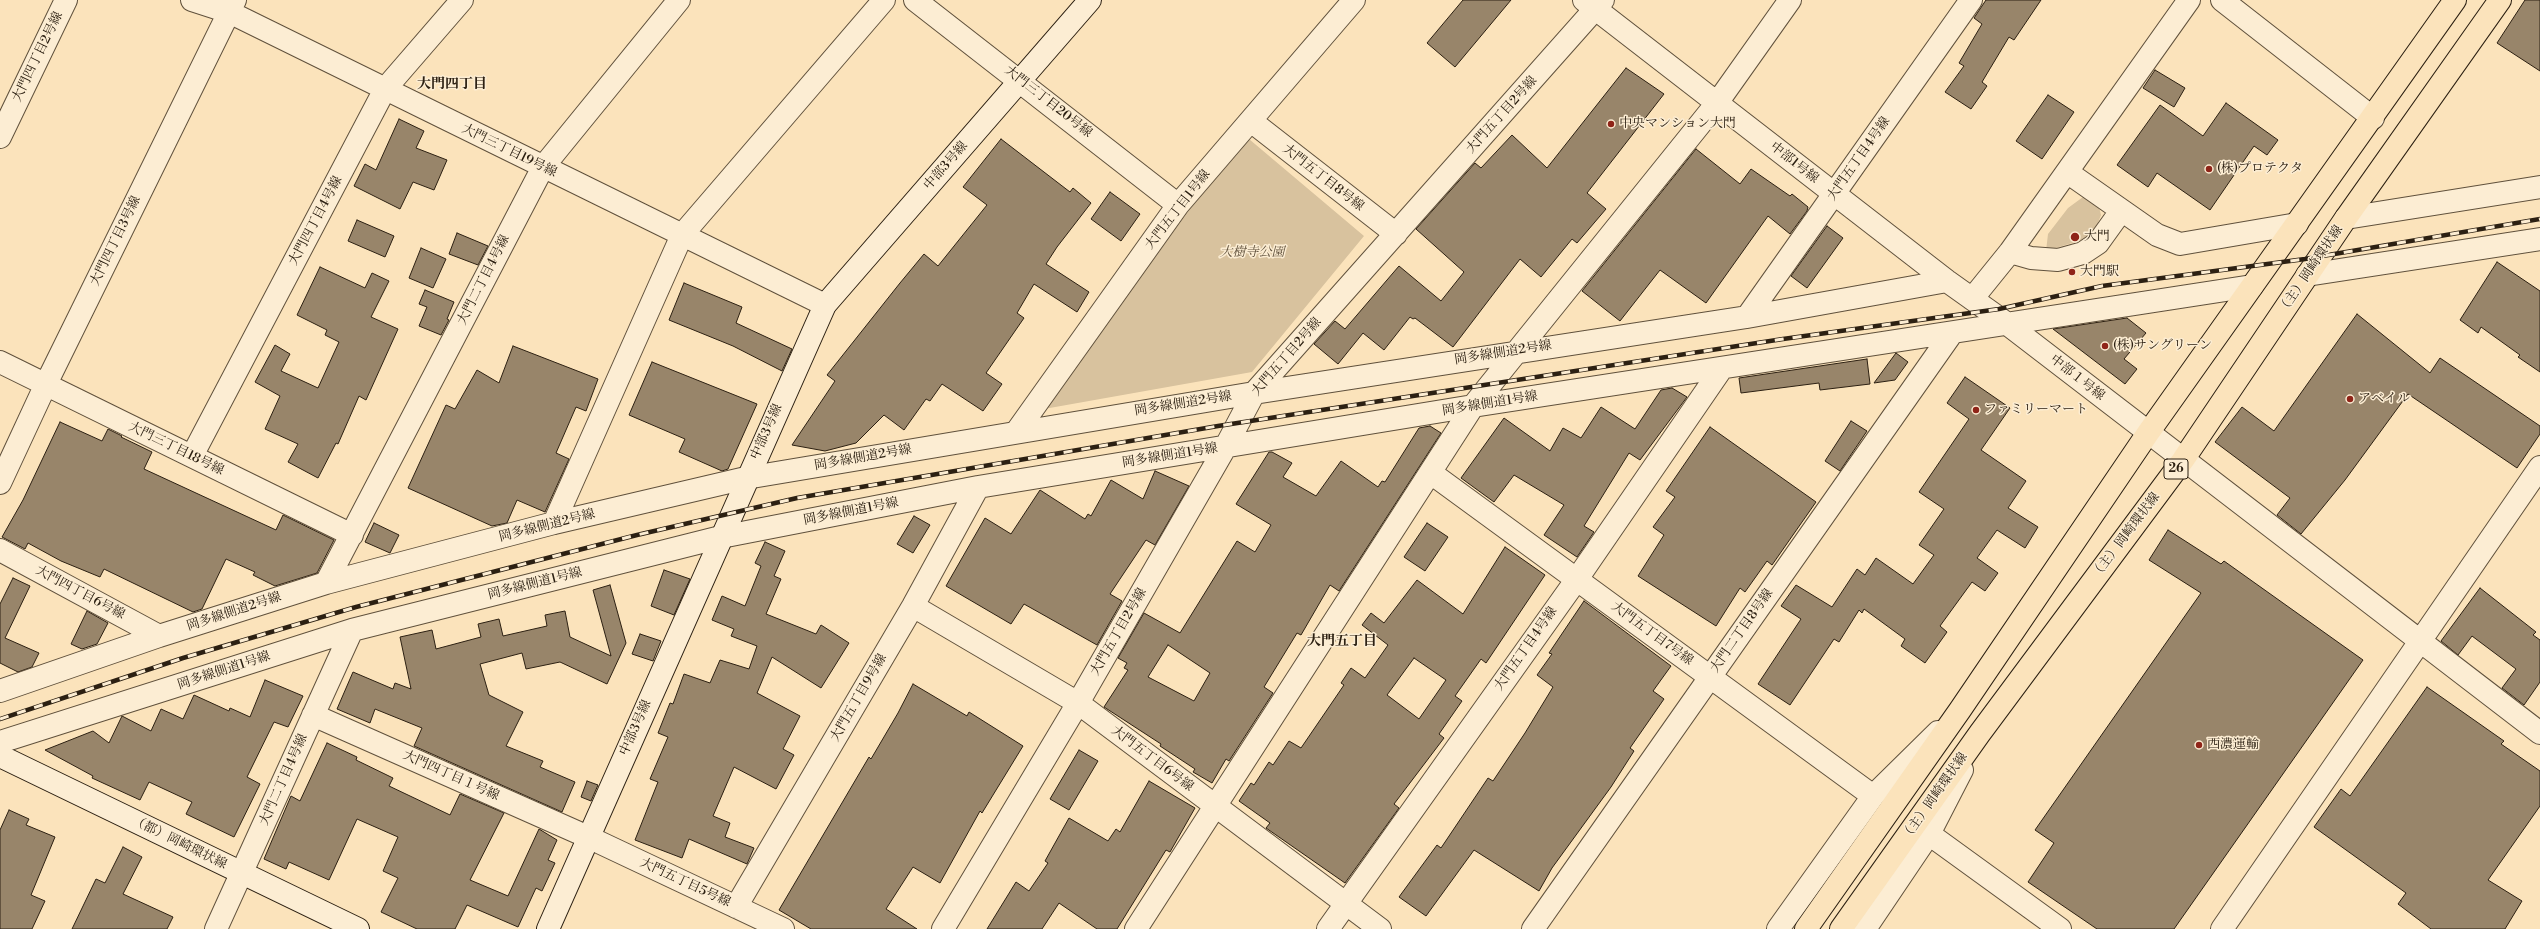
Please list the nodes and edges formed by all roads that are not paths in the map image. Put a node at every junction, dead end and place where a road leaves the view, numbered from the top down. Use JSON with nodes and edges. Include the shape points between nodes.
{"nodes":[{"id":1,"x":66,"y":0,"type":"edge"},
{"id":2,"x":192,"y":0,"type":"edge"},
{"id":3,"x":462,"y":0,"type":"edge"},
{"id":4,"x":679,"y":0,"type":"edge"},
{"id":5,"x":884,"y":0,"type":"edge"},
{"id":6,"x":915,"y":0,"type":"edge"},
{"id":7,"x":1090,"y":0,"type":"edge"},
{"id":8,"x":1354,"y":0,"type":"edge"},
{"id":9,"x":1790,"y":0,"type":"edge"},
{"id":10,"x":1971,"y":0,"type":"edge"},
{"id":11,"x":2189,"y":0,"type":"edge"},
{"id":12,"x":2222,"y":0,"type":"edge"},
{"id":13,"x":2456,"y":0,"type":"edge"},
{"id":14,"x":2500,"y":0,"type":"edge"},
{"id":15,"x":1594,"y":3,"type":"edge"},
{"id":16,"x":232,"y":6,"type":"edge"},
{"id":17,"x":1021,"y":80,"type":"junction"},
{"id":18,"x":385,"y":89,"type":"junction"},
{"id":19,"x":1717,"y":103,"type":"junction"},
{"id":20,"x":2373,"y":118,"type":"junction"},
{"id":21,"x":1250,"y":121,"type":"junction"},
{"id":22,"x":0,"y":137,"type":"edge"},
{"id":23,"x":543,"y":167,"type":"junction"},
{"id":24,"x":2067,"y":172,"type":"junction"},
{"id":25,"x":2540,"y":187,"type":"edge"},
{"id":26,"x":1835,"y":194,"type":"junction"},
{"id":27,"x":1178,"y":205,"type":"junction"},
{"id":28,"x":2121,"y":211,"type":"junction"},
{"id":29,"x":2346,"y":218,"type":"junction"},
{"id":30,"x":2297,"y":224,"type":"junction"},
{"id":31,"x":1396,"y":234,"type":"junction"},
{"id":32,"x":682,"y":235,"type":"junction"},
{"id":33,"x":2540,"y":239,"type":"edge"},
{"id":34,"x":2010,"y":252,"type":"junction"},
{"id":35,"x":2307,"y":275,"type":"junction"},
{"id":36,"x":1947,"y":281,"type":"junction"},
{"id":37,"x":2252,"y":286,"type":"junction"},
{"id":38,"x":1972,"y":299,"type":"junction"},
{"id":39,"x":825,"y":305,"type":"junction"},
{"id":40,"x":1747,"y":318,"type":"junction"},
{"id":41,"x":2006,"y":323,"type":"junction"},
{"id":42,"x":1952,"y":333,"type":"junction"},
{"id":43,"x":1517,"y":351,"type":"junction"},
{"id":44,"x":0,"y":362,"type":"edge"},
{"id":45,"x":1722,"y":368,"type":"junction"},
{"id":46,"x":46,"y":384,"type":"junction"},
{"id":47,"x":1254,"y":393,"type":"junction"},
{"id":48,"x":1473,"y":406,"type":"junction"},
{"id":49,"x":1017,"y":431,"type":"junction"},
{"id":50,"x":2148,"y":433,"type":"junction"},
{"id":51,"x":1226,"y":446,"type":"junction"},
{"id":52,"x":192,"y":456,"type":"junction"},
{"id":53,"x":2183,"y":460,"type":"junction"},
{"id":54,"x":2540,"y":467,"type":"edge"},
{"id":55,"x":1431,"y":473,"type":"junction"},
{"id":56,"x":746,"y":478,"type":"junction"},
{"id":57,"x":0,"y":483,"type":"edge"},
{"id":58,"x":978,"y":487,"type":"junction"},
{"id":59,"x":554,"y":523,"type":"junction"},
{"id":60,"x":352,"y":535,"type":"junction"},
{"id":61,"x":722,"y":537,"type":"junction"},
{"id":62,"x":0,"y":550,"type":"edge"},
{"id":63,"x":1576,"y":578,"type":"junction"},
{"id":64,"x":326,"y":583,"type":"junction"},
{"id":65,"x":913,"y":606,"type":"junction"},
{"id":66,"x":352,"y":630,"type":"junction"},
{"id":67,"x":159,"y":636,"type":"junction"},
{"id":68,"x":2420,"y":641,"type":"junction"},
{"id":69,"x":1710,"y":676,"type":"junction"},
{"id":70,"x":0,"y":690,"type":"edge"},
{"id":71,"x":1078,"y":703,"type":"junction"},
{"id":72,"x":1960,"y":710,"type":"junction"},
{"id":73,"x":313,"y":715,"type":"junction"},
{"id":74,"x":1980,"y":733,"type":"junction"},
{"id":75,"x":2540,"y":733,"type":"edge"},
{"id":76,"x":0,"y":742,"type":"edge"},
{"id":77,"x":0,"y":756,"type":"edge"},
{"id":78,"x":1873,"y":796,"type":"junction"},
{"id":79,"x":1215,"y":806,"type":"junction"},
{"id":80,"x":1929,"y":834,"type":"junction"},
{"id":81,"x":588,"y":837,"type":"junction"},
{"id":82,"x":242,"y":874,"type":"junction"},
{"id":83,"x":1346,"y":903,"type":"junction"},
{"id":84,"x":736,"y":907,"type":"junction"},
{"id":85,"x":216,"y":929,"type":"edge"},
{"id":86,"x":358,"y":929,"type":"edge"},
{"id":87,"x":548,"y":929,"type":"edge"},
{"id":88,"x":783,"y":929,"type":"edge"},
{"id":89,"x":944,"y":929,"type":"edge"},
{"id":90,"x":1136,"y":929,"type":"edge"},
{"id":91,"x":1328,"y":929,"type":"edge"},
{"id":92,"x":1380,"y":929,"type":"edge"},
{"id":93,"x":1533,"y":929,"type":"edge"},
{"id":94,"x":1778,"y":929,"type":"edge"},
{"id":95,"x":1806,"y":929,"type":"edge"},
{"id":96,"x":1841,"y":929,"type":"edge"},
{"id":97,"x":1865,"y":929,"type":"edge"},
{"id":98,"x":2060,"y":929,"type":"edge"},
{"id":99,"x":2222,"y":929,"type":"edge"}],
"edges":[{"from":1,"to":22,"type":"street","name":"大門四丁目2号線"},
{"from":2,"to":16,"type":"street","name":"大門三丁目19号線"},
{"from":3,"to":18,"type":"street","name":"大門四丁目4号線"},
{"from":4,"to":23,"type":"street","name":"大門二丁目4号線"},
{"from":5,"to":32,"type":"street"},
{"from":6,"to":17,"type":"street","name":"大門三丁目20号線"},
{"from":7,"to":17,"type":"street","name":"中部3号線"},
{"from":8,"to":21,"type":"street","name":"大門五丁目1号線"},
{"from":9,"to":19,"type":"street"},
{"from":10,"to":26,"type":"street","name":"大門五丁目4号線"},
{"from":11,"to":24,"type":"street"},
{"from":12,"to":20,"type":"street"},
{"from":13,"to":20,"type":"main road"},
{"from":14,"to":29,"type":"main road","name":"（主）岡崎環状線","number":"26"},
{"from":15,"to":19,"type":"street","name":"中部1号線"},
{"from":15,"to":31,"type":"street","name":"大門五丁目2号線"},
{"from":16,"to":18,"type":"street","name":"大門三丁目19号線"},
{"from":16,"to":46,"type":"street","name":"大門四丁目3号線"},
{"from":17,"to":27,"type":"street","name":"大門三丁目20号線"},
{"from":17,"to":39,"type":"street","name":"中部3号線"},
{"from":18,"to":23,"type":"street","name":"大門三丁目19号線"},
{"from":18,"to":52,"type":"street","name":"大門四丁目4号線"},
{"from":19,"to":26,"type":"street","name":"中部1号線"},
{"from":19,"to":43,"type":"street"},
{"from":20,"to":30,"type":"main road"},
{"from":21,"to":27,"type":"street","name":"大門五丁目1号線"},
{"from":21,"to":31,"type":"street","name":"大門五丁目8号線"},
{"from":23,"to":32,"type":"street","name":"大門三丁目19号線"},
{"from":23,"to":60,"type":"street","name":"大門二丁目4号線"},
{"from":24,"to":28,"type":"street"},
{"from":24,"to":34,"type":"street"},
{"from":25,"to":29,"type":"street"},
{"from":26,"to":36,"type":"street","name":"中部1号線"},
{"from":26,"to":40,"type":"street","name":"大門五丁目4号線"},
{"from":27,"to":49,"type":"street","name":"大門五丁目1号線"},
{"from":28,"to":30,"type":"street","via":[[2157,235],[2180,244]]},
{"from":28,"to":34,"type":"street","via":[[2098,243],[2083,253],[2058,260],[2031,258]]},
{"from":29,"to":35,"type":"main road","name":"（主）岡崎環状線","number":"26"},
{"from":30,"to":37,"type":"main road"},
{"from":31,"to":47,"type":"street","name":"大門五丁目2号線"},
{"from":32,"to":39,"type":"street","name":"大門三丁目19号線"},
{"from":32,"to":59,"type":"street"},
{"from":33,"to":35,"type":"street"},
{"from":34,"to":38,"type":"street"},
{"from":35,"to":53,"type":"main road","name":"（主）岡崎環状線","number":"26"},
{"from":36,"to":38,"type":"street","name":"中部1号線"},
{"from":36,"to":40,"type":"street","name":"岡多線側道2号線"},
{"from":37,"to":41,"type":"street","name":"岡多線側道1号線"},
{"from":37,"to":50,"type":"main road"},
{"from":38,"to":41,"type":"street","name":"中部1号線"},
{"from":39,"to":56,"type":"street","name":"中部3号線"},
{"from":40,"to":43,"type":"street","name":"岡多線側道2号線"},
{"from":41,"to":42,"type":"street","name":"岡多線側道1号線"},
{"from":41,"to":50,"type":"street","name":"中部１号線"},
{"from":42,"to":45,"type":"street","name":"岡多線側道1号線"},
{"from":42,"to":69,"type":"street","name":"大門二丁目8号線"},
{"from":43,"to":47,"type":"street","name":"岡多線側道2号線"},
{"from":43,"to":48,"type":"street"},
{"from":44,"to":46,"type":"street","name":"大門三丁目18号線"},
{"from":45,"to":48,"type":"street","name":"岡多線側道1号線"},
{"from":45,"to":63,"type":"street","name":"大門五丁目4号線"},
{"from":46,"to":52,"type":"street","name":"大門三丁目18号線"},
{"from":46,"to":57,"type":"street","name":"大門四丁目3号線"},
{"from":47,"to":49,"type":"street","name":"岡多線側道2号線"},
{"from":47,"to":51,"type":"street","name":"大門五丁目2号線"},
{"from":48,"to":51,"type":"street","name":"岡多線側道1号線"},
{"from":48,"to":55,"type":"street"},
{"from":49,"to":56,"type":"street","name":"岡多線側道2号線"},
{"from":50,"to":53,"type":"street","name":"中部１号線"},
{"from":50,"to":72,"type":"main road"},
{"from":51,"to":58,"type":"street","name":"岡多線側道1号線"},
{"from":51,"to":71,"type":"street","name":"大門五丁目2号線"},
{"from":52,"to":60,"type":"street","name":"大門三丁目18号線"},
{"from":53,"to":68,"type":"street","name":"中部１号線"},
{"from":53,"to":74,"type":"main road","name":"（主）岡崎環状線","number":"26"},
{"from":54,"to":68,"type":"street"},
{"from":55,"to":63,"type":"street","name":"大門五丁目7号線"},
{"from":55,"to":79,"type":"street"},
{"from":56,"to":59,"type":"street","name":"岡多線側道2号線"},
{"from":56,"to":61,"type":"street","name":"中部3号線"},
{"from":58,"to":61,"type":"street","name":"岡多線側道1号線"},
{"from":58,"to":65,"type":"street","name":"大門五丁目9号線"},
{"from":59,"to":64,"type":"street","name":"岡多線側道2号線"},
{"from":60,"to":64,"type":"street","name":"大門二丁目4号線"},
{"from":61,"to":66,"type":"street","name":"岡多線側道1号線"},
{"from":61,"to":81,"type":"street","name":"中部3号線"},
{"from":62,"to":67,"type":"street","name":"大門四丁目6号線"},
{"from":63,"to":69,"type":"street","name":"大門五丁目7号線"},
{"from":63,"to":83,"type":"street","name":"大門五丁目4号線"},
{"from":64,"to":67,"type":"street","name":"岡多線側道2号線"},
{"from":65,"to":71,"type":"street","name":"大門五丁目6号線"},
{"from":65,"to":84,"type":"street","name":"大門五丁目9号線"},
{"from":66,"to":73,"type":"street","name":"大門二丁目4号線"},
{"from":66,"to":76,"type":"street","name":"岡多線側道1号線"},
{"from":67,"to":70,"type":"street","name":"岡多線側道2号線"},
{"from":68,"to":75,"type":"street","name":"中部１号線"},
{"from":68,"to":99,"type":"street"},
{"from":69,"to":78,"type":"street","name":"大門五丁目7号線"},
{"from":69,"to":93,"type":"street","name":"大門二丁目8号線"},
{"from":71,"to":79,"type":"street","name":"大門五丁目6号線"},
{"from":71,"to":89,"type":"street","name":"大門五丁目2号線"},
{"from":72,"to":78,"type":"street"},
{"from":72,"to":95,"type":"main road"},
{"from":73,"to":81,"type":"street","name":"大門四丁目１号線"},
{"from":73,"to":82,"type":"street","name":"大門二丁目4号線"},
{"from":74,"to":80,"type":"street"},
{"from":74,"to":96,"type":"main road","name":"（主）岡崎環状線","number":"26"},
{"from":77,"to":82,"type":"street","name":"（都）岡崎環状線"},
{"from":78,"to":94,"type":"street"},
{"from":79,"to":83,"type":"street","name":"大門五丁目6号線"},
{"from":79,"to":90,"type":"street"},
{"from":80,"to":97,"type":"street"},
{"from":80,"to":98,"type":"street"},
{"from":81,"to":84,"type":"street","name":"大門五丁目5号線"},
{"from":81,"to":87,"type":"street","name":"中部3号線"},
{"from":82,"to":85,"type":"street","name":"大門二丁目4号線"},
{"from":82,"to":86,"type":"street","name":"（都）岡崎環状線"},
{"from":83,"to":91,"type":"street","name":"大門五丁目4号線"},
{"from":83,"to":92,"type":"street","name":"大門五丁目6号線"},
{"from":84,"to":88,"type":"street","name":"大門五丁目5号線"}]}
